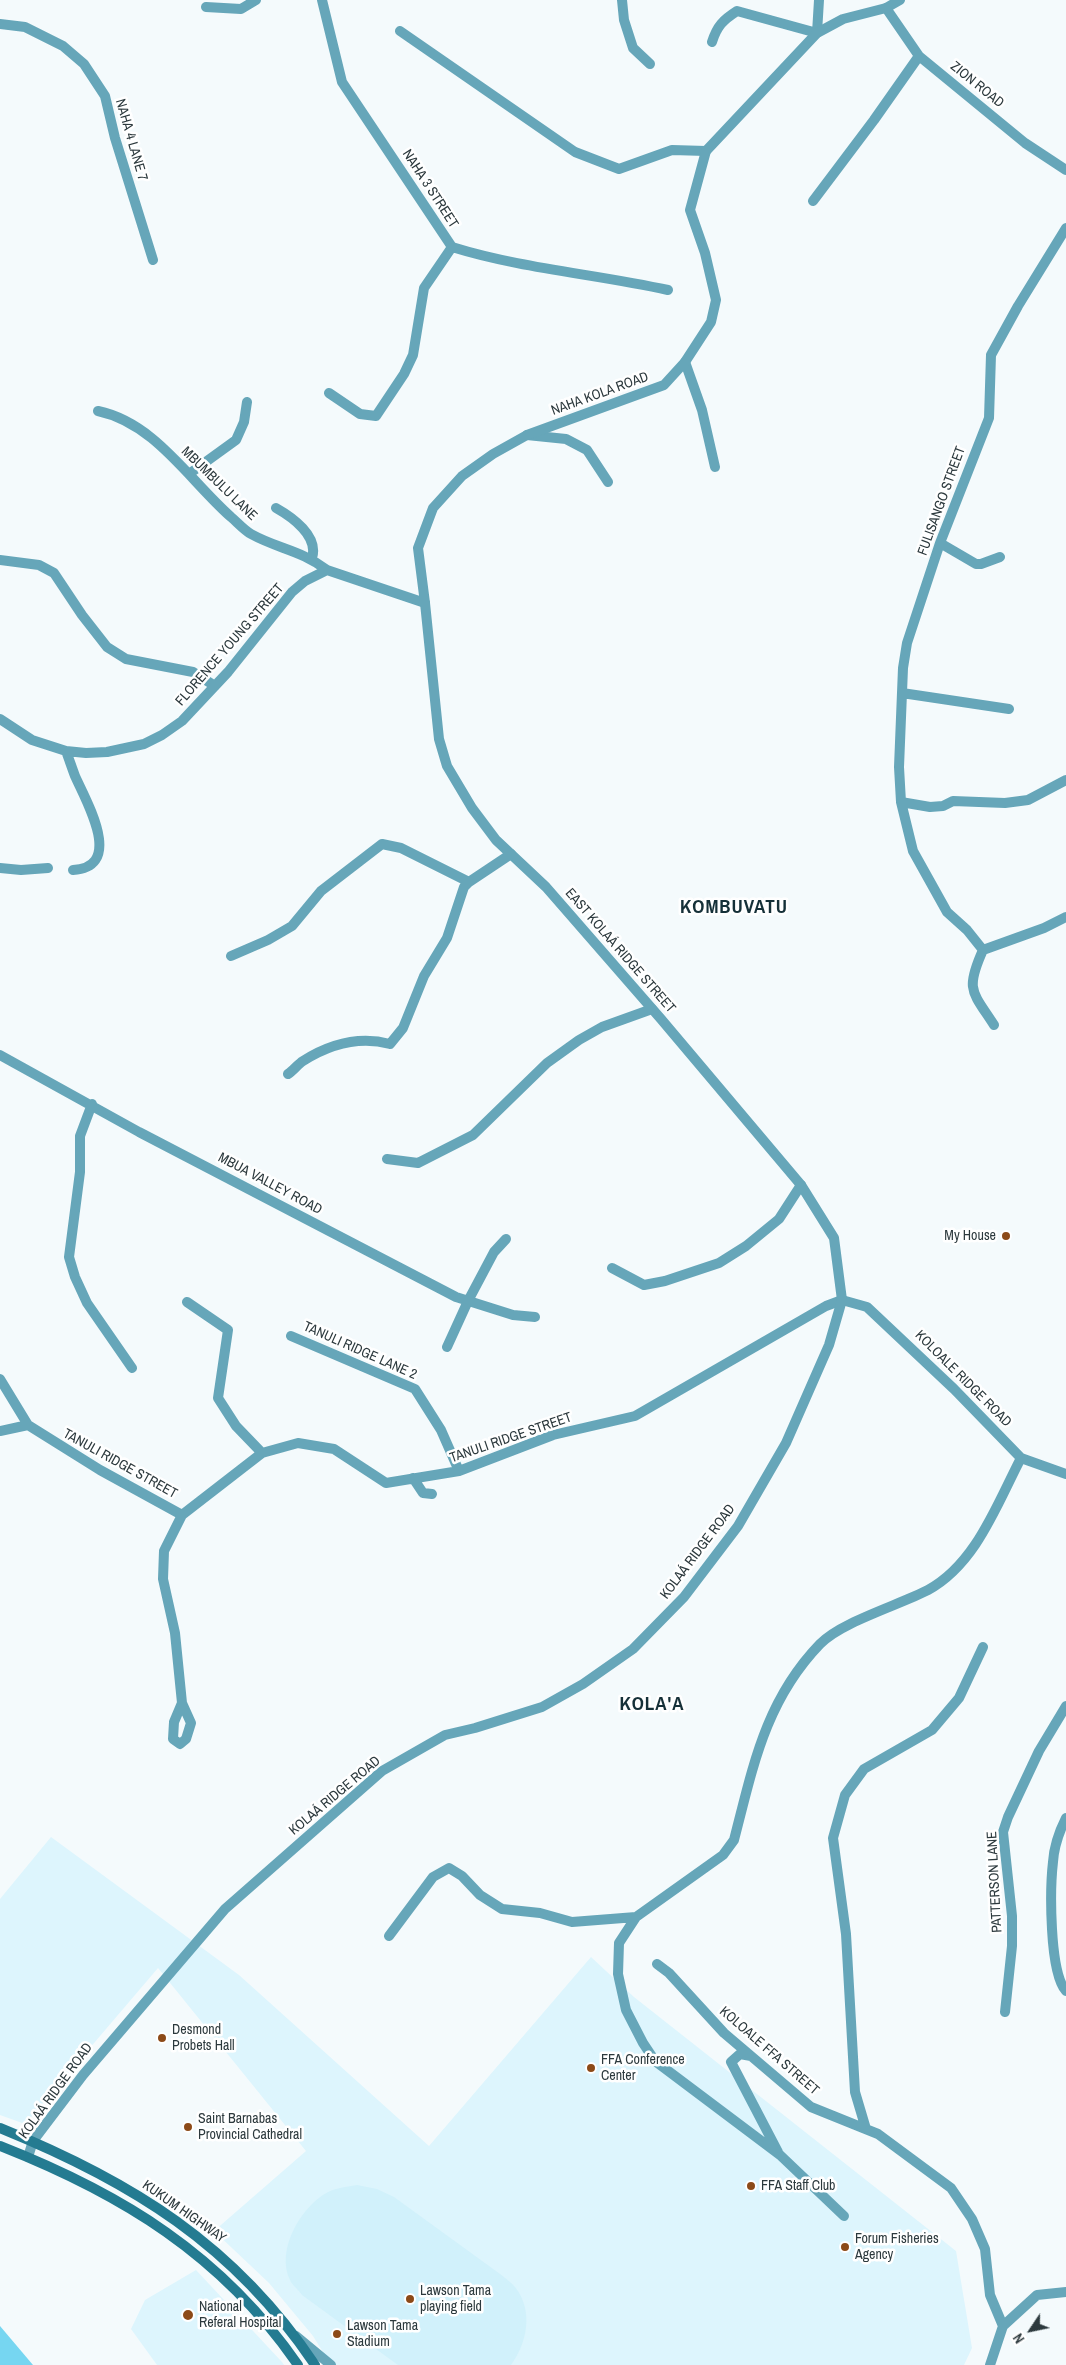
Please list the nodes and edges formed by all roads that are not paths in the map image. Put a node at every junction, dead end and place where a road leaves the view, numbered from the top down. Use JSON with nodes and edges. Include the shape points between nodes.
{"nodes":[{"id":1,"x":256,"y":0,"type":"edge"},
{"id":2,"x":322,"y":0,"type":"edge"},
{"id":3,"x":622,"y":0,"type":"edge"},
{"id":4,"x":819,"y":0,"type":"edge"},
{"id":5,"x":900,"y":0,"type":"edge"},
{"id":6,"x":206,"y":8,"type":"dead end"},
{"id":7,"x":886,"y":8,"type":"junction"},
{"id":8,"x":0,"y":24,"type":"edge"},
{"id":9,"x":400,"y":31,"type":"dead end"},
{"id":10,"x":817,"y":32,"type":"junction"},
{"id":11,"x":712,"y":42,"type":"dead end"},
{"id":12,"x":919,"y":56,"type":"junction"},
{"id":13,"x":650,"y":64,"type":"dead end"},
{"id":14,"x":706,"y":151,"type":"junction"},
{"id":15,"x":1066,"y":170,"type":"edge"},
{"id":16,"x":813,"y":201,"type":"dead end"},
{"id":17,"x":1066,"y":228,"type":"edge"},
{"id":18,"x":452,"y":247,"type":"junction"},
{"id":19,"x":153,"y":260,"type":"dead end"},
{"id":20,"x":668,"y":290,"type":"dead end"},
{"id":21,"x":685,"y":362,"type":"junction"},
{"id":22,"x":329,"y":392,"type":"dead end"},
{"id":23,"x":247,"y":402,"type":"dead end"},
{"id":24,"x":98,"y":411,"type":"dead end"},
{"id":25,"x":527,"y":435,"type":"junction"},
{"id":26,"x":715,"y":467,"type":"dead end"},
{"id":27,"x":188,"y":474,"type":"junction"},
{"id":28,"x":608,"y":482,"type":"dead end"},
{"id":29,"x":276,"y":508,"type":"dead end"},
{"id":30,"x":940,"y":543,"type":"junction"},
{"id":31,"x":1000,"y":556,"type":"dead end"},
{"id":32,"x":312,"y":558,"type":"junction"},
{"id":33,"x":0,"y":560,"type":"edge"},
{"id":34,"x":328,"y":570,"type":"junction"},
{"id":35,"x":426,"y":603,"type":"junction"},
{"id":36,"x":215,"y":686,"type":"junction"},
{"id":37,"x":902,"y":693,"type":"junction"},
{"id":38,"x":1009,"y":709,"type":"dead end"},
{"id":39,"x":0,"y":719,"type":"edge"},
{"id":40,"x":0,"y":728,"type":"edge"},
{"id":41,"x":27,"y":737,"type":"junction"},
{"id":42,"x":66,"y":751,"type":"junction"},
{"id":43,"x":1066,"y":780,"type":"edge"},
{"id":44,"x":901,"y":802,"type":"junction"},
{"id":45,"x":511,"y":854,"type":"junction"},
{"id":46,"x":0,"y":868,"type":"edge"},
{"id":47,"x":48,"y":868,"type":"dead end"},
{"id":48,"x":72,"y":870,"type":"dead end"},
{"id":49,"x":469,"y":882,"type":"junction"},
{"id":50,"x":1066,"y":917,"type":"edge"},
{"id":51,"x":983,"y":950,"type":"junction"},
{"id":52,"x":231,"y":956,"type":"dead end"},
{"id":53,"x":652,"y":1009,"type":"junction"},
{"id":54,"x":994,"y":1025,"type":"dead end"},
{"id":55,"x":0,"y":1056,"type":"edge"},
{"id":56,"x":288,"y":1074,"type":"dead end"},
{"id":57,"x":92,"y":1104,"type":"junction"},
{"id":58,"x":388,"y":1160,"type":"dead end"},
{"id":59,"x":801,"y":1185,"type":"junction"},
{"id":60,"x":506,"y":1239,"type":"dead end"},
{"id":61,"x":612,"y":1268,"type":"dead end"},
{"id":62,"x":842,"y":1300,"type":"junction"},
{"id":63,"x":468,"y":1301,"type":"junction"},
{"id":64,"x":187,"y":1302,"type":"dead end"},
{"id":65,"x":535,"y":1317,"type":"dead end"},
{"id":66,"x":291,"y":1336,"type":"dead end"},
{"id":67,"x":447,"y":1347,"type":"dead end"},
{"id":68,"x":132,"y":1368,"type":"dead end"},
{"id":69,"x":0,"y":1380,"type":"edge"},
{"id":70,"x":28,"y":1425,"type":"junction"},
{"id":71,"x":0,"y":1431,"type":"edge"},
{"id":72,"x":262,"y":1453,"type":"junction"},
{"id":73,"x":1021,"y":1458,"type":"junction"},
{"id":74,"x":459,"y":1471,"type":"junction"},
{"id":75,"x":1066,"y":1474,"type":"edge"},
{"id":76,"x":413,"y":1478,"type":"junction"},
{"id":77,"x":432,"y":1494,"type":"dead end"},
{"id":78,"x":182,"y":1515,"type":"junction"},
{"id":79,"x":983,"y":1647,"type":"dead end"},
{"id":80,"x":182,"y":1703,"type":"dead end"},
{"id":81,"x":1066,"y":1706,"type":"edge"},
{"id":82,"x":1066,"y":1818,"type":"edge"},
{"id":83,"x":636,"y":1917,"type":"junction"},
{"id":84,"x":389,"y":1936,"type":"dead end"},
{"id":85,"x":657,"y":1964,"type":"dead end"},
{"id":86,"x":1066,"y":1991,"type":"edge"},
{"id":87,"x":1005,"y":2012,"type":"dead end"},
{"id":88,"x":752,"y":2056,"type":"junction"},
{"id":89,"x":0,"y":2128,"type":"edge"},
{"id":90,"x":866,"y":2129,"type":"junction"},
{"id":91,"x":33,"y":2141,"type":"junction"},
{"id":92,"x":0,"y":2146,"type":"edge"},
{"id":93,"x":780,"y":2155,"type":"junction"},
{"id":94,"x":28,"y":2156,"type":"junction"},
{"id":95,"x":844,"y":2216,"type":"dead end"},
{"id":96,"x":1066,"y":2292,"type":"edge"},
{"id":97,"x":1003,"y":2326,"type":"junction"},
{"id":98,"x":293,"y":2334,"type":"junction"},
{"id":99,"x":298,"y":2365,"type":"edge"},
{"id":100,"x":315,"y":2365,"type":"edge"},
{"id":101,"x":331,"y":2365,"type":"edge"},
{"id":102,"x":990,"y":2365,"type":"edge"}],
"edges":[{"from":1,"to":6,"type":"street","via":[[241,9]]},
{"from":2,"to":18,"type":"street","name":"NAHA 3 STREET","via":[[342,82]]},
{"from":3,"to":13,"type":"street","via":[[624,20],[633,48]]},
{"from":4,"to":10,"type":"street"},
{"from":5,"to":7,"type":"street","name":"NAHA KOLA ROAD"},
{"from":7,"to":10,"type":"street","name":"NAHA KOLA ROAD","via":[[843,19]]},
{"from":7,"to":12,"type":"street","name":"ZION ROAD"},
{"from":8,"to":19,"type":"street","name":"NAHA 4 LANE 7","via":[[25,27],[62,46],[84,64],[100,88]]},
{"from":9,"to":14,"type":"street","via":[[575,152],[619,169],[672,150]]},
{"from":10,"to":11,"type":"street","via":[[737,11],[723,19]]},
{"from":10,"to":14,"type":"street","name":"NAHA KOLA ROAD"},
{"from":12,"to":15,"type":"street","name":"ZION ROAD","via":[[1025,143]]},
{"from":12,"to":16,"type":"street"},
{"from":14,"to":21,"type":"street","name":"NAHA KOLA ROAD","via":[[690,210],[716,300],[711,322]]},
{"from":17,"to":30,"type":"street","name":"FULISANGO STREET","via":[[992,355],[989,418]]},
{"from":18,"to":20,"type":"street","name":"NAHA 3 STREET","via":[[525,266]]},
{"from":18,"to":22,"type":"street","via":[[424,288],[413,355],[376,416],[360,414]]},
{"from":21,"to":25,"type":"street","name":"NAHA KOLA ROAD","via":[[664,385]]},
{"from":21,"to":26,"type":"street","via":[[702,410]]},
{"from":23,"to":27,"type":"street","via":[[244,422],[236,440]]},
{"from":24,"to":27,"type":"street","name":"MBUMBULU LANE","via":[[119,418],[152,438]]},
{"from":25,"to":28,"type":"street","via":[[566,439],[587,450]]},
{"from":25,"to":35,"type":"street","name":"NAHA KOLA ROAD","via":[[462,476],[433,508],[418,548]]},
{"from":27,"to":32,"type":"street","name":"MBUMBULU LANE","via":[[251,534]]},
{"from":29,"to":32,"type":"street","via":[[294,519],[306,532],[314,552]]},
{"from":30,"to":31,"type":"street","via":[[976,564]]},
{"from":30,"to":37,"type":"street","name":"FULISANGO STREET","via":[[907,642]]},
{"from":32,"to":34,"type":"street","name":"MBUMBULU LANE"},
{"from":33,"to":36,"type":"street","via":[[39,565],[54,573],[107,647],[126,659],[193,672]]},
{"from":34,"to":35,"type":"street"},
{"from":34,"to":36,"type":"street","name":"FLORENCE YOUNG STREET","via":[[305,580],[292,592]]},
{"from":35,"to":45,"type":"street","name":"EAST KOLAÁ RIDGE STREET","via":[[439,739],[447,766],[472,808]]},
{"from":36,"to":42,"type":"street","name":"FLORENCE YOUNG STREET","via":[[182,721],[144,744],[107,752]]},
{"from":37,"to":38,"type":"street"},
{"from":37,"to":44,"type":"street","name":"FULISANGO STREET"},
{"from":39,"to":41,"type":"street","name":"FLORENCE YOUNG STREET"},
{"from":40,"to":41,"type":"street"},
{"from":41,"to":42,"type":"street","name":"FLORENCE YOUNG STREET"},
{"from":42,"to":48,"type":"street","via":[[97,825],[99,845],[96,860],[86,869]]},
{"from":43,"to":44,"type":"street","via":[[1028,800],[1005,803],[953,800],[943,806],[930,807]]},
{"from":44,"to":51,"type":"street","name":"FULISANGO STREET","via":[[913,852],[925,875],[948,912]]},
{"from":45,"to":49,"type":"street"},
{"from":45,"to":53,"type":"street","name":"EAST KOLAÁ RIDGE STREET","via":[[546,887]]},
{"from":46,"to":47,"type":"street"},
{"from":49,"to":52,"type":"street","via":[[401,848],[382,844],[321,890],[292,926]]},
{"from":49,"to":56,"type":"street","via":[[464,887],[447,938],[424,976],[403,1028],[390,1044],[372,1040],[346,1042],[302,1062]]},
{"from":50,"to":51,"type":"street"},
{"from":51,"to":54,"type":"street","via":[[972,984]]},
{"from":53,"to":58,"type":"street","via":[[602,1027],[579,1040],[547,1063],[473,1135],[418,1163]]},
{"from":53,"to":59,"type":"street","name":"EAST KOLAÁ RIDGE STREET"},
{"from":55,"to":57,"type":"street","name":"MBUA VALLEY ROAD"},
{"from":57,"to":63,"type":"street","name":"MBUA VALLEY ROAD"},
{"from":57,"to":68,"type":"street","via":[[80,1136],[80,1172],[69,1258],[87,1303]]},
{"from":59,"to":61,"type":"street","via":[[779,1218],[746,1246],[719,1263],[644,1285]]},
{"from":59,"to":62,"type":"street","name":"EAST KOLAÁ RIDGE STREET","via":[[834,1238]]},
{"from":60,"to":63,"type":"street","via":[[494,1252]]},
{"from":62,"to":73,"type":"street","name":"KOLOALE RIDGE ROAD","via":[[867,1307],[898,1334]]},
{"from":62,"to":74,"type":"street","name":"TANULI RIDGE STREET","via":[[826,1306],[635,1416],[553,1435]]},
{"from":62,"to":91,"type":"street","name":"KOLAÁ RIDGE ROAD","via":[[829,1344],[786,1443],[738,1526],[684,1597],[633,1649],[583,1684],[542,1707],[445,1735],[382,1771],[225,1909],[83,2075]]},
{"from":63,"to":65,"type":"street","name":"MBUA VALLEY ROAD","via":[[513,1315]]},
{"from":63,"to":67,"type":"street"},
{"from":64,"to":72,"type":"street","via":[[228,1330],[218,1398],[236,1426]]},
{"from":66,"to":74,"type":"street","name":"TANULI RIDGE LANE 2","via":[[415,1389],[441,1430]]},
{"from":69,"to":70,"type":"street","name":"TANULI RIDGE STREET"},
{"from":70,"to":71,"type":"street"},
{"from":70,"to":78,"type":"street","name":"TANULI RIDGE STREET","via":[[100,1470]]},
{"from":72,"to":76,"type":"street","name":"TANULI RIDGE STREET","via":[[298,1443],[334,1449],[386,1483]]},
{"from":72,"to":78,"type":"street","name":"TANULI RIDGE STREET"},
{"from":73,"to":75,"type":"street","name":"KOLOALE RIDGE ROAD"},
{"from":73,"to":83,"type":"street","via":[[976,1545],[957,1567],[930,1589],[850,1625],[821,1643],[788,1683],[766,1724],[734,1840],[723,1855]]},
{"from":74,"to":76,"type":"street","name":"TANULI RIDGE STREET"},
{"from":76,"to":77,"type":"street","via":[[423,1492]]},
{"from":78,"to":80,"type":"street","via":[[164,1551],[163,1579],[175,1633]]},
{"from":79,"to":90,"type":"street","via":[[959,1698],[932,1730],[864,1769],[845,1796],[833,1838],[846,1934],[855,2092]]},
{"from":81,"to":87,"type":"street","name":"PATTERSON LANE","via":[[1040,1750],[1004,1832],[1012,1916]]},
{"from":82,"to":86,"type":"street","via":[[1054,1852],[1052,1893],[1056,1963]]},
{"from":83,"to":84,"type":"street","via":[[572,1922],[540,1913],[502,1909],[449,1868],[433,1877]]},
{"from":83,"to":93,"type":"street","via":[[619,1943],[618,1974],[626,2010],[643,2043],[655,2061]]},
{"from":85,"to":88,"type":"street","name":"KOLOALE FFA STREET","via":[[724,2033]]},
{"from":88,"to":90,"type":"street","name":"KOLOALE FFA STREET","via":[[810,2107]]},
{"from":88,"to":93,"type":"street","via":[[740,2054],[731,2062]]},
{"from":89,"to":91,"type":"main road","name":"KUKUM HIGHWAY"},
{"from":90,"to":97,"type":"street","name":"KOLOALE FFA STREET","via":[[878,2134],[951,2188],[972,2219],[984,2249],[990,2294]]},
{"from":91,"to":94,"type":"street","name":"KOLAÁ RIDGE ROAD"},
{"from":91,"to":98,"type":"main road","name":"KUKUM HIGHWAY","via":[[124,2187],[178,2221],[244,2277]]},
{"from":92,"to":94,"type":"main road","name":"KUKUM HIGHWAY"},
{"from":93,"to":95,"type":"street"},
{"from":94,"to":99,"type":"main road","name":"KUKUM HIGHWAY","via":[[108,2194],[169,2234],[227,2282],[263,2320]]},
{"from":96,"to":97,"type":"street","via":[[1037,2295]]},
{"from":97,"to":102,"type":"street"},
{"from":98,"to":100,"type":"main road","name":"KUKUM HIGHWAY"},
{"from":98,"to":101,"type":"street"}]}
